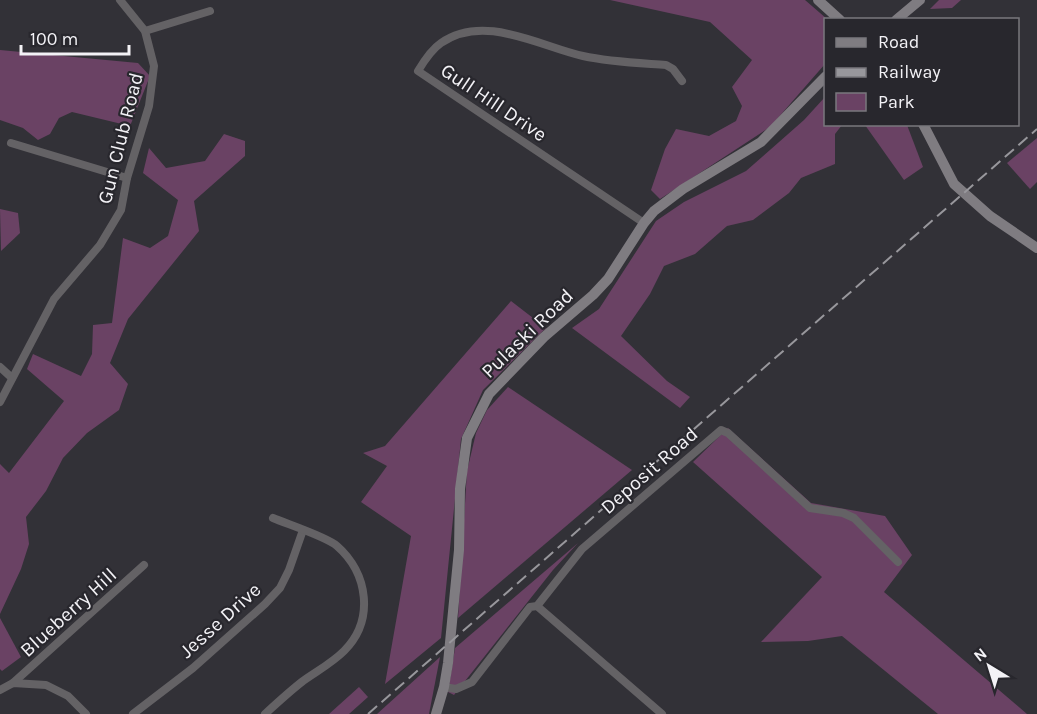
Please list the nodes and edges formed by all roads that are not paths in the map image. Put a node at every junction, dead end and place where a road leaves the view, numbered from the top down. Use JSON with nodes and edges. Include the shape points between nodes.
{"nodes":[{"id":1,"x":120,"y":0,"type":"edge"},
{"id":2,"x":818,"y":0,"type":"edge"},
{"id":3,"x":920,"y":0,"type":"edge"},
{"id":4,"x":210,"y":11,"type":"dead end"},
{"id":5,"x":838,"y":18,"type":"edge"},
{"id":6,"x":898,"y":18,"type":"edge"},
{"id":7,"x":146,"y":31,"type":"junction"},
{"id":8,"x":824,"y":77,"type":"edge"},
{"id":9,"x":682,"y":81,"type":"dead end"},
{"id":10,"x":923,"y":126,"type":"edge"},
{"id":11,"x":11,"y":143,"type":"dead end"},
{"id":12,"x":127,"y":178,"type":"junction"},
{"id":13,"x":644,"y":223,"type":"junction"},
{"id":14,"x":1037,"y":248,"type":"edge"},
{"id":15,"x":0,"y":368,"type":"edge"},
{"id":16,"x":12,"y":378,"type":"junction"},
{"id":17,"x":0,"y":402,"type":"edge"},
{"id":18,"x":273,"y":518,"type":"dead end"},
{"id":19,"x":303,"y":530,"type":"junction"},
{"id":20,"x":898,"y":562,"type":"dead end"},
{"id":21,"x":144,"y":565,"type":"dead end"},
{"id":22,"x":537,"y":606,"type":"junction"},
{"id":23,"x":13,"y":683,"type":"junction"},
{"id":24,"x":444,"y":687,"type":"junction"},
{"id":25,"x":0,"y":690,"type":"edge"},
{"id":26,"x":86,"y":714,"type":"edge"},
{"id":27,"x":133,"y":714,"type":"edge"},
{"id":28,"x":265,"y":714,"type":"edge"},
{"id":29,"x":436,"y":714,"type":"edge"},
{"id":30,"x":662,"y":714,"type":"edge"}],
"edges":[{"from":1,"to":7,"type":"street","name":"Gun Club Road"},
{"from":2,"to":5,"type":"main road"},
{"from":3,"to":6,"type":"main road"},
{"from":4,"to":7,"type":"street"},
{"from":7,"to":12,"type":"street","name":"Gun Club Road","via":[[154,66],[149,106]]},
{"from":8,"to":13,"type":"main road","name":"Pulaski Road","via":[[761,142],[683,189]]},
{"from":9,"to":13,"type":"street","name":"Gull Hill Drive","via":[[666,65],[585,56],[479,29],[440,43],[418,71]]},
{"from":10,"to":14,"type":"main road","via":[[964,196]]},
{"from":11,"to":12,"type":"street"},
{"from":12,"to":16,"type":"street","name":"Gun Club Road","via":[[122,210],[100,245],[54,299]]},
{"from":13,"to":24,"type":"main road","name":"Pulaski Road","via":[[608,279],[489,394],[467,438]]},
{"from":15,"to":16,"type":"street"},
{"from":16,"to":17,"type":"street","name":"Gun Club Road"},
{"from":18,"to":19,"type":"street"},
{"from":19,"to":27,"type":"street","name":"Jesse Drive","via":[[280,588],[193,668]]},
{"from":19,"to":28,"type":"street","via":[[335,544],[348,558],[365,596],[364,618],[345,651]]},
{"from":20,"to":22,"type":"street","name":"Deposit Road","via":[[854,518],[810,508],[721,430],[582,549]]},
{"from":21,"to":23,"type":"street","name":"Blueberry Hill"},
{"from":22,"to":24,"type":"street","name":"Deposit Road","via":[[530,607],[472,682],[456,689]]},
{"from":22,"to":30,"type":"street"},
{"from":23,"to":25,"type":"street","name":"Blueberry Hill"},
{"from":23,"to":26,"type":"street","via":[[46,685],[68,696]]},
{"from":24,"to":29,"type":"main road","name":"Pulaski Road"}]}
